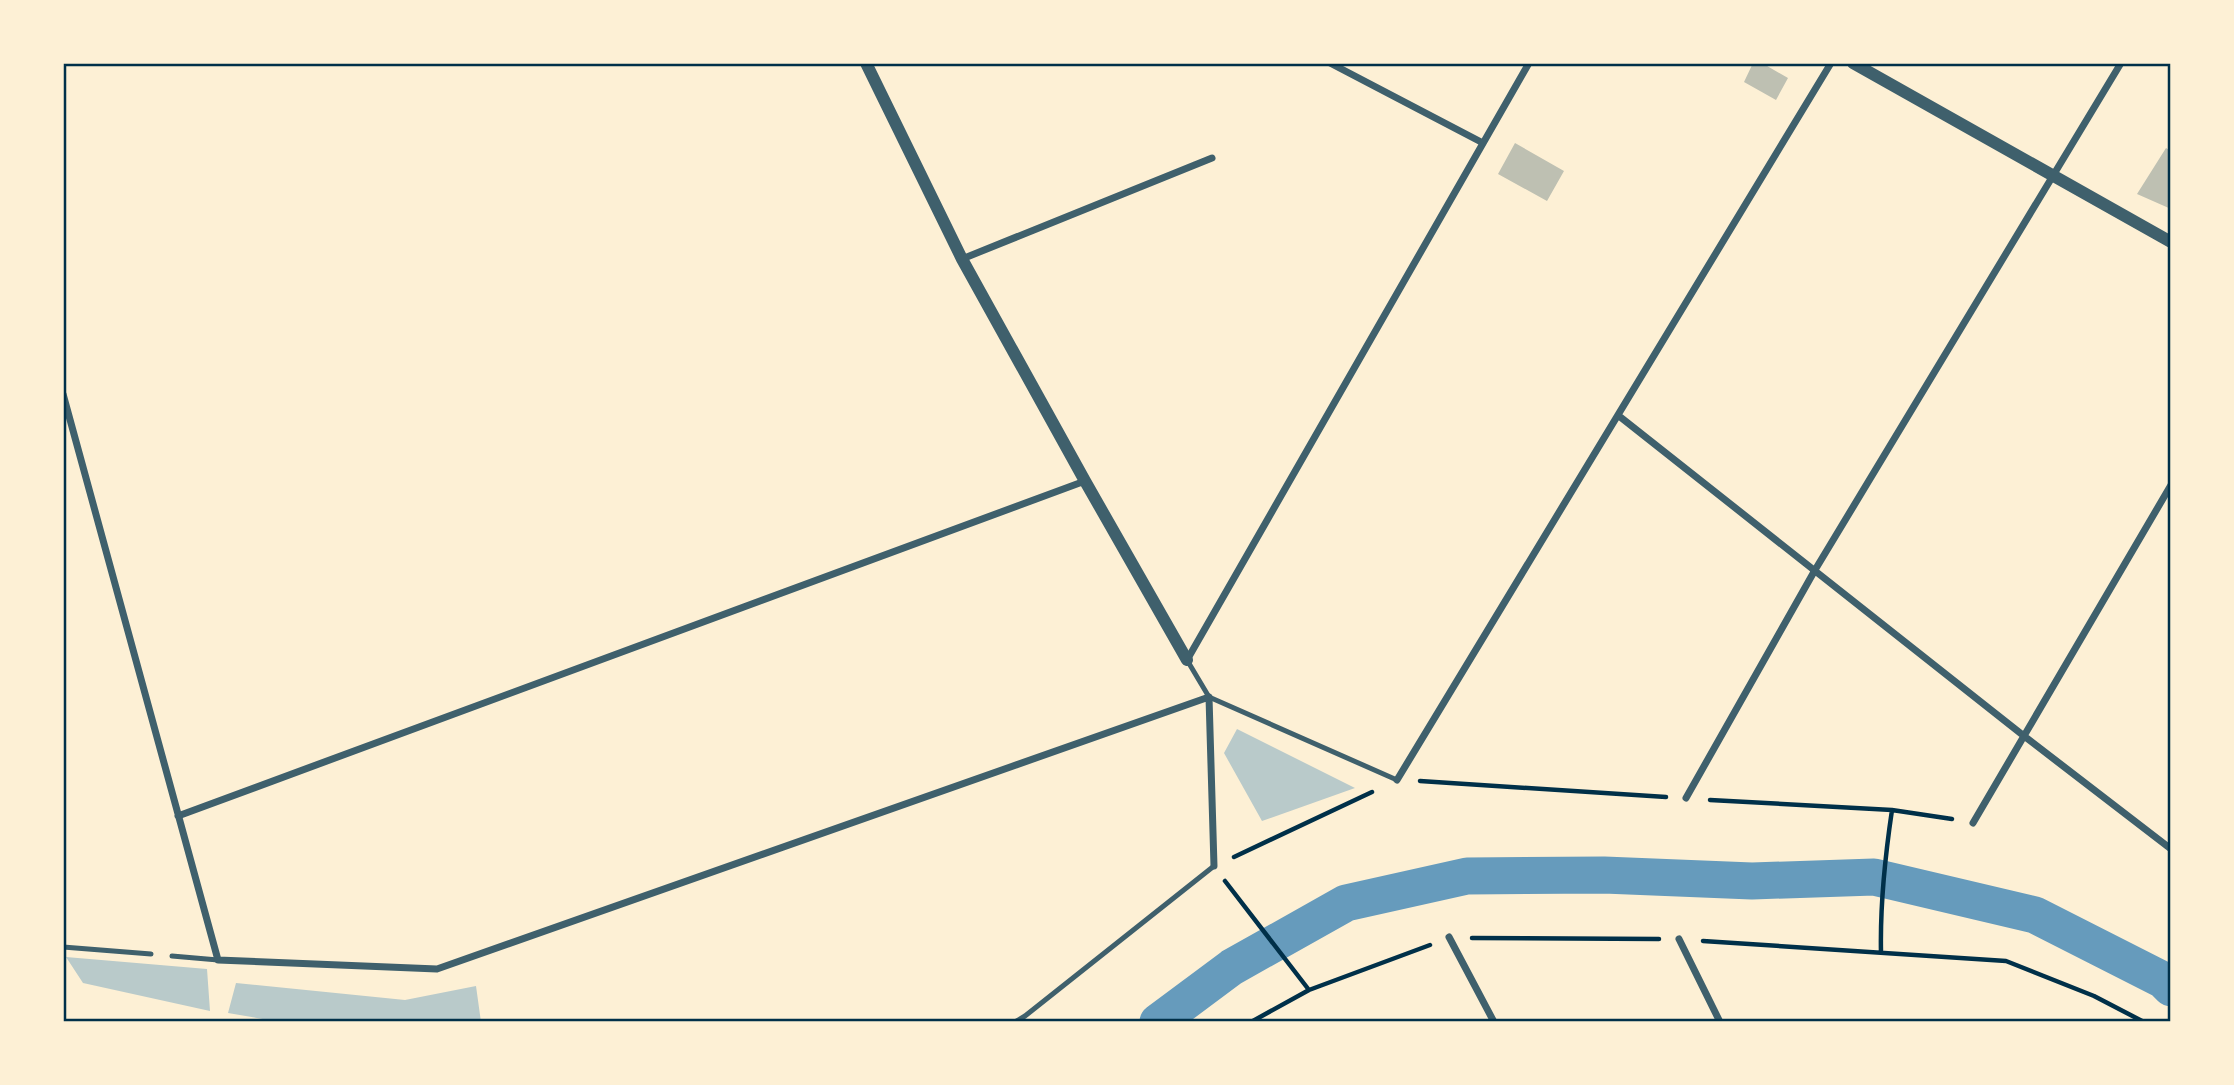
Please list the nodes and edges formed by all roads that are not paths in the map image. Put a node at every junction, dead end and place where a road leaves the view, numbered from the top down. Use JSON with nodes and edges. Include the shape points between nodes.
{"nodes":[{"id":1,"x":866,"y":63,"type":"edge"},
{"id":2,"x":1330,"y":63,"type":"edge"},
{"id":3,"x":1529,"y":63,"type":"edge"},
{"id":4,"x":1831,"y":63,"type":"edge"},
{"id":5,"x":1853,"y":63,"type":"edge"},
{"id":6,"x":2121,"y":63,"type":"edge"},
{"id":7,"x":1483,"y":144,"type":"junction"},
{"id":8,"x":1212,"y":158,"type":"dead end"},
{"id":9,"x":2052,"y":175,"type":"junction"},
{"id":10,"x":2171,"y":242,"type":"edge"},
{"id":11,"x":962,"y":259,"type":"junction"},
{"id":12,"x":63,"y":394,"type":"edge"},
{"id":13,"x":1619,"y":416,"type":"junction"},
{"id":14,"x":1085,"y":481,"type":"junction"},
{"id":15,"x":2171,"y":485,"type":"edge"},
{"id":16,"x":1815,"y":570,"type":"junction"},
{"id":17,"x":1187,"y":660,"type":"junction"},
{"id":18,"x":1209,"y":697,"type":"junction"},
{"id":19,"x":2024,"y":736,"type":"junction"},
{"id":20,"x":1397,"y":780,"type":"joint"},
{"id":21,"x":1686,"y":799,"type":"dead end"},
{"id":22,"x":178,"y":816,"type":"junction"},
{"id":23,"x":1973,"y":823,"type":"dead end"},
{"id":24,"x":2171,"y":849,"type":"edge"},
{"id":25,"x":1214,"y":866,"type":"joint"},
{"id":26,"x":1449,"y":937,"type":"road end"},
{"id":27,"x":1679,"y":940,"type":"road end"},
{"id":28,"x":63,"y":947,"type":"edge"},
{"id":29,"x":151,"y":954,"type":"dead end"},
{"id":30,"x":172,"y":956,"type":"dead end"},
{"id":31,"x":218,"y":960,"type":"junction"},
{"id":32,"x":1015,"y":1022,"type":"edge"},
{"id":33,"x":1494,"y":1022,"type":"edge"},
{"id":34,"x":1720,"y":1022,"type":"edge"}],
"edges":[{"from":1,"to":11,"type":"street"},
{"from":2,"to":7,"type":"street"},
{"from":3,"to":7,"type":"street"},
{"from":4,"to":13,"type":"street"},
{"from":5,"to":9,"type":"street"},
{"from":6,"to":9,"type":"street"},
{"from":7,"to":17,"type":"street"},
{"from":8,"to":11,"type":"street"},
{"from":9,"to":10,"type":"street"},
{"from":9,"to":16,"type":"street"},
{"from":11,"to":14,"type":"street"},
{"from":12,"to":22,"type":"street"},
{"from":13,"to":16,"type":"street"},
{"from":13,"to":20,"type":"street"},
{"from":14,"to":17,"type":"street"},
{"from":14,"to":22,"type":"street"},
{"from":15,"to":19,"type":"street"},
{"from":16,"to":19,"type":"street"},
{"from":16,"to":21,"type":"street"},
{"from":17,"to":18,"type":"lane"},
{"from":18,"to":20,"type":"lane"},
{"from":18,"to":25,"type":"street"},
{"from":18,"to":31,"type":"street","via":[[437,969]]},
{"from":19,"to":23,"type":"street"},
{"from":19,"to":24,"type":"street"},
{"from":22,"to":31,"type":"street"},
{"from":25,"to":32,"type":"lane"},
{"from":26,"to":33,"type":"street"},
{"from":27,"to":34,"type":"street"},
{"from":28,"to":29,"type":"lane"},
{"from":30,"to":31,"type":"lane"}]}
